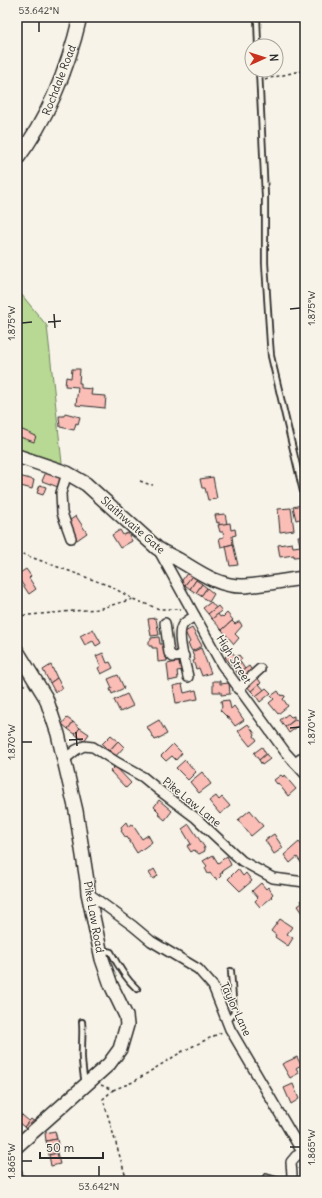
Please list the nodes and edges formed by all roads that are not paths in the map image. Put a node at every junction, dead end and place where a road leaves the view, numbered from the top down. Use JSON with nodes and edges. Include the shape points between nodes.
{"nodes":[{"id":1,"x":80,"y":17,"type":"edge"},
{"id":2,"x":257,"y":17,"type":"edge"},
{"id":3,"x":258,"y":38,"type":"edge"},
{"id":4,"x":260,"y":78,"type":"edge"},
{"id":5,"x":17,"y":159,"type":"edge"},
{"id":6,"x":17,"y":456,"type":"edge"},
{"id":7,"x":66,"y":473,"type":"junction"},
{"id":8,"x":305,"y":500,"type":"edge"},
{"id":9,"x":71,"y":538,"type":"dead end"},
{"id":10,"x":157,"y":548,"type":"junction"},
{"id":11,"x":300,"y":578,"type":"edge"},
{"id":12,"x":193,"y":613,"type":"junction"},
{"id":13,"x":165,"y":623,"type":"dead end"},
{"id":14,"x":17,"y":651,"type":"edge"},
{"id":15,"x":184,"y":656,"type":"junction"},
{"id":16,"x":260,"y":669,"type":"dead end"},
{"id":17,"x":188,"y":678,"type":"dead end"},
{"id":18,"x":238,"y":689,"type":"junction"},
{"id":19,"x":305,"y":756,"type":"edge"},
{"id":20,"x":65,"y":759,"type":"junction"},
{"id":21,"x":295,"y":763,"type":"junction"},
{"id":22,"x":305,"y":774,"type":"edge"},
{"id":23,"x":305,"y":882,"type":"edge"},
{"id":24,"x":88,"y":893,"type":"junction"},
{"id":25,"x":100,"y":950,"type":"junction"},
{"id":26,"x":231,"y":972,"type":"dead end"},
{"id":27,"x":137,"y":989,"type":"dead end"},
{"id":28,"x":82,"y":1022,"type":"dead end"},
{"id":29,"x":229,"y":1025,"type":"junction"},
{"id":30,"x":89,"y":1083,"type":"junction"},
{"id":31,"x":17,"y":1146,"type":"edge"},
{"id":32,"x":304,"y":1153,"type":"edge"},
{"id":33,"x":305,"y":1174,"type":"edge"},
{"id":34,"x":266,"y":1177,"type":"dead end"},
{"id":35,"x":280,"y":1181,"type":"edge"},
{"id":36,"x":290,"y":1181,"type":"edge"},
{"id":37,"x":303,"y":1181,"type":"edge"}],
"edges":[{"from":1,"to":5,"type":"street","name":"Rochdale Road","via":[[63,75],[52,101],[42,122]]},
{"from":2,"to":3,"type":"lane"},
{"from":4,"to":8,"type":"lane","via":[[270,343]]},
{"from":6,"to":7,"type":"street","name":"Slaithwaite Gate"},
{"from":7,"to":9,"type":"street","via":[[61,493],[62,513]]},
{"from":7,"to":10,"type":"street","name":"Slaithwaite Gate","via":[[86,484]]},
{"from":10,"to":11,"type":"street","name":"Slaithwaite Gate","via":[[224,584],[243,586]]},
{"from":10,"to":12,"type":"street","name":"High Street"},
{"from":12,"to":15,"type":"street","via":[[182,626],[179,636]]},
{"from":12,"to":18,"type":"street","name":"High Street"},
{"from":13,"to":15,"type":"street","via":[[169,653],[172,657]]},
{"from":14,"to":20,"type":"street","name":"Pike Law Road","via":[[46,698]]},
{"from":15,"to":17,"type":"street"},
{"from":16,"to":18,"type":"street"},
{"from":18,"to":21,"type":"street","name":"High Street"},
{"from":19,"to":21,"type":"street"},
{"from":20,"to":23,"type":"street","name":"Pike Law Lane","via":[[84,746],[93,747],[143,777],[196,818],[242,861],[273,878]]},
{"from":20,"to":24,"type":"street","name":"Pike Law Road","via":[[88,881]]},
{"from":21,"to":22,"type":"street","name":"High Street"},
{"from":24,"to":25,"type":"street","name":"Pike Law Road"},
{"from":24,"to":29,"type":"street","name":"Taylor Lane","via":[[151,941],[198,969],[213,986]]},
{"from":25,"to":27,"type":"lane","via":[[111,952],[128,981]]},
{"from":25,"to":30,"type":"street","name":"Pike Law Road","via":[[111,984],[126,1016],[126,1025],[120,1049]]},
{"from":26,"to":29,"type":"lane","via":[[234,1013]]},
{"from":28,"to":30,"type":"lane","via":[[82,1061]]},
{"from":29,"to":32,"type":"street","name":"Taylor Lane"},
{"from":30,"to":31,"type":"street","name":"Pike Law Road"},
{"from":32,"to":36,"type":"street","via":[[296,1156],[291,1162]]},
{"from":33,"to":37,"type":"lane"},
{"from":34,"to":35,"type":"lane"}]}
